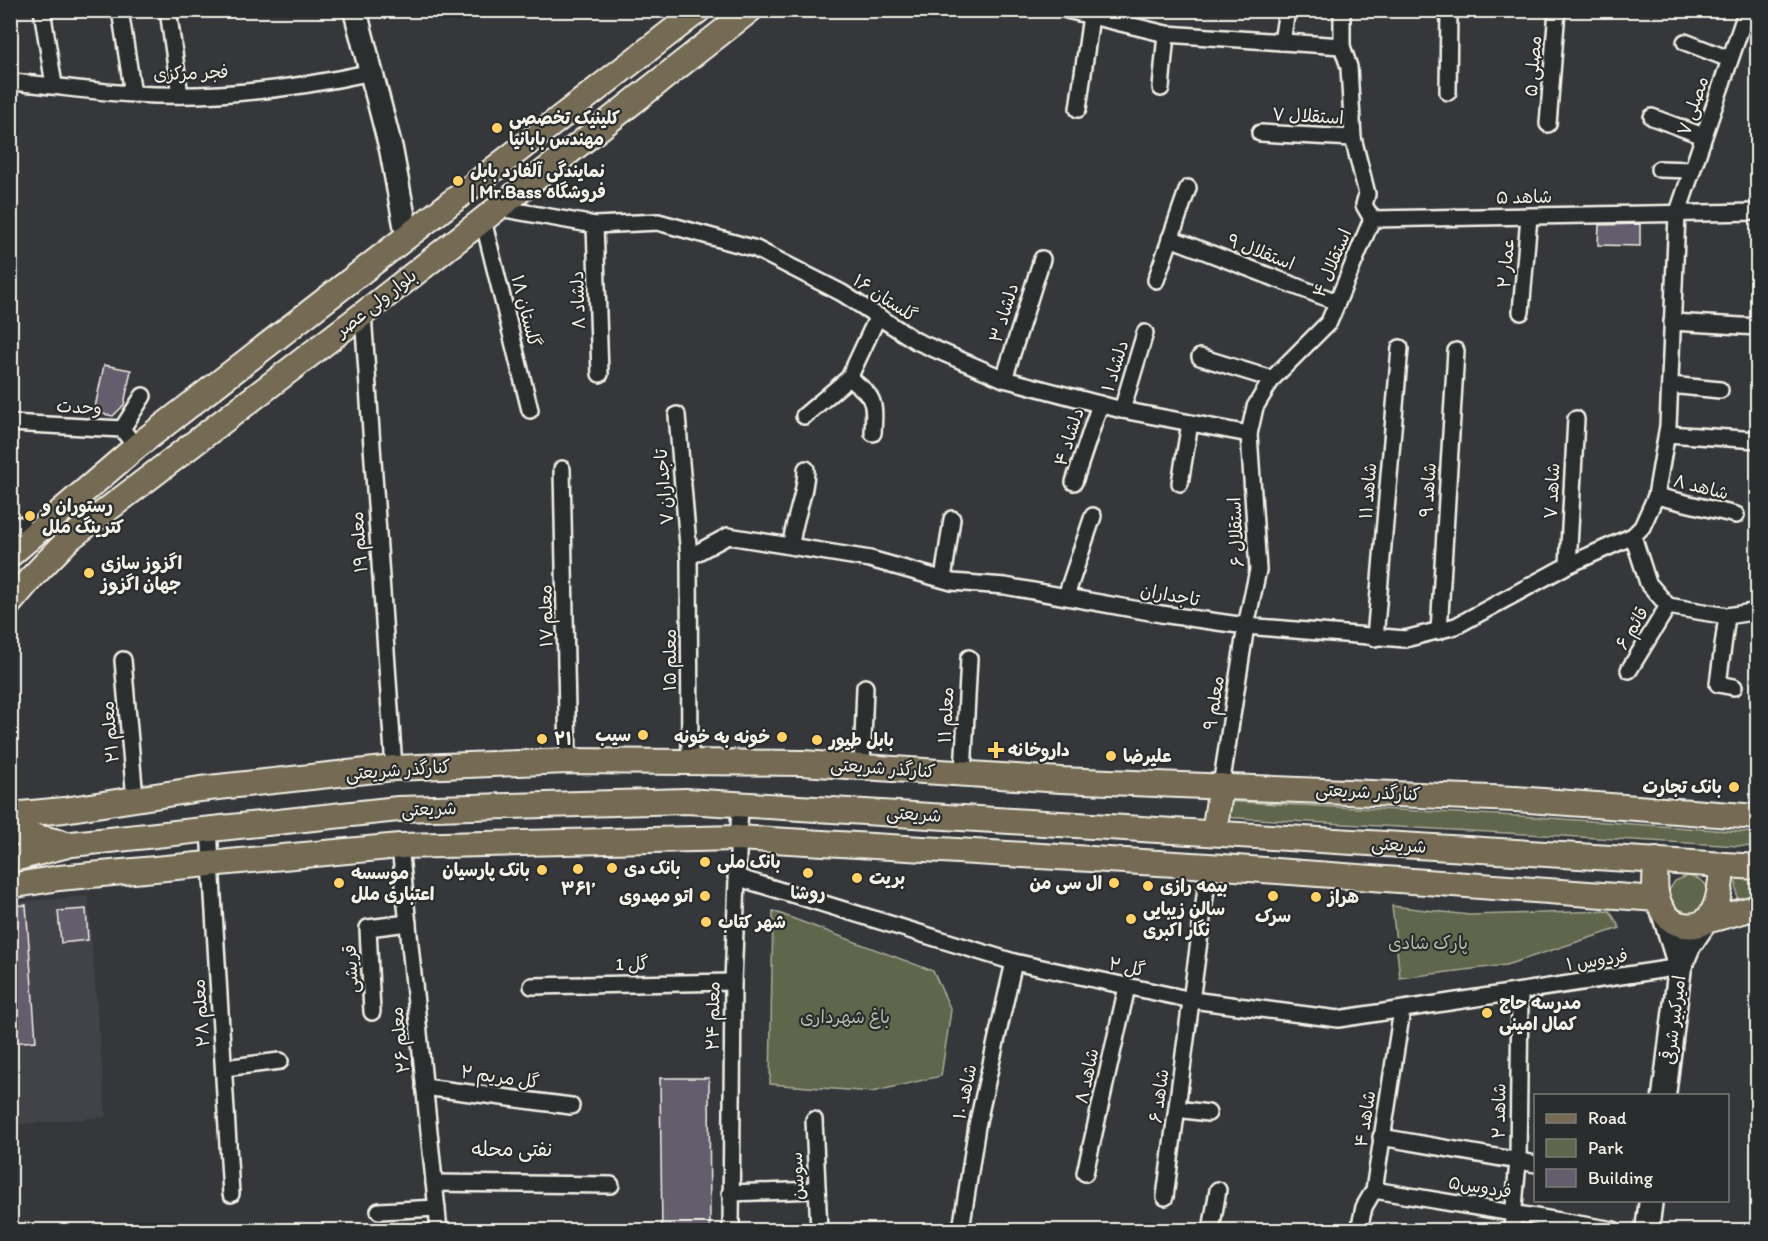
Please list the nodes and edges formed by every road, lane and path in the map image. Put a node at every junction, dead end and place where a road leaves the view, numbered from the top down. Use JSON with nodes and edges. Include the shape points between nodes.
{"nodes":[{"id":1,"x":42,"y":10,"type":"edge"},
{"id":2,"x":120,"y":10,"type":"edge"},
{"id":3,"x":168,"y":10,"type":"edge"},
{"id":4,"x":355,"y":10,"type":"edge"},
{"id":5,"x":699,"y":10,"type":"edge"},
{"id":6,"x":750,"y":10,"type":"edge"},
{"id":7,"x":1067,"y":10,"type":"edge"},
{"id":8,"x":1287,"y":10,"type":"edge"},
{"id":9,"x":1342,"y":10,"type":"edge"},
{"id":10,"x":1449,"y":10,"type":"edge"},
{"id":11,"x":1557,"y":10,"type":"edge"},
{"id":12,"x":1747,"y":10,"type":"edge"},
{"id":13,"x":1091,"y":16,"type":"junction"},
{"id":14,"x":1166,"y":34,"type":"junction"},
{"id":15,"x":1282,"y":42,"type":"junction"},
{"id":16,"x":1685,"y":42,"type":"dead end"},
{"id":17,"x":1342,"y":46,"type":"junction"},
{"id":18,"x":1729,"y":59,"type":"junction"},
{"id":19,"x":372,"y":72,"type":"junction"},
{"id":20,"x":10,"y":82,"type":"edge"},
{"id":21,"x":54,"y":85,"type":"junction"},
{"id":22,"x":1161,"y":88,"type":"dead end"},
{"id":23,"x":1448,"y":92,"type":"dead end"},
{"id":24,"x":133,"y":94,"type":"junction"},
{"id":25,"x":180,"y":95,"type":"junction"},
{"id":26,"x":1078,"y":109,"type":"dead end"},
{"id":27,"x":1652,"y":117,"type":"dead end"},
{"id":28,"x":1548,"y":124,"type":"dead end"},
{"id":29,"x":1260,"y":133,"type":"dead end"},
{"id":30,"x":1703,"y":136,"type":"junction"},
{"id":31,"x":1353,"y":138,"type":"junction"},
{"id":32,"x":1659,"y":170,"type":"dead end"},
{"id":33,"x":1692,"y":170,"type":"junction"},
{"id":34,"x":1188,"y":188,"type":"dead end"},
{"id":35,"x":1758,"y":212,"type":"edge"},
{"id":36,"x":491,"y":214,"type":"junction"},
{"id":37,"x":1677,"y":215,"type":"junction"},
{"id":38,"x":1529,"y":217,"type":"junction"},
{"id":39,"x":1372,"y":219,"type":"junction"},
{"id":40,"x":595,"y":225,"type":"junction"},
{"id":41,"x":407,"y":235,"type":"junction"},
{"id":42,"x":1170,"y":238,"type":"junction"},
{"id":43,"x":1042,"y":259,"type":"dead end"},
{"id":44,"x":1156,"y":279,"type":"dead end"},
{"id":45,"x":1337,"y":302,"type":"junction"},
{"id":46,"x":1521,"y":312,"type":"dead end"},
{"id":47,"x":363,"y":314,"type":"junction"},
{"id":48,"x":878,"y":316,"type":"junction"},
{"id":49,"x":1672,"y":322,"type":"junction"},
{"id":50,"x":1758,"y":327,"type":"edge"},
{"id":51,"x":1145,"y":333,"type":"dead end"},
{"id":52,"x":1400,"y":348,"type":"dead end"},
{"id":53,"x":1456,"y":351,"type":"dead end"},
{"id":54,"x":1200,"y":357,"type":"dead end"},
{"id":55,"x":600,"y":374,"type":"dead end"},
{"id":56,"x":849,"y":378,"type":"junction"},
{"id":57,"x":1004,"y":379,"type":"junction"},
{"id":58,"x":1272,"y":379,"type":"junction"},
{"id":59,"x":1670,"y":385,"type":"junction"},
{"id":60,"x":1720,"y":390,"type":"dead end"},
{"id":61,"x":143,"y":396,"type":"dead end"},
{"id":62,"x":1100,"y":404,"type":"junction"},
{"id":63,"x":530,"y":410,"type":"dead end"},
{"id":64,"x":1122,"y":410,"type":"junction"},
{"id":65,"x":677,"y":415,"type":"dead end"},
{"id":66,"x":804,"y":416,"type":"dead end"},
{"id":67,"x":1576,"y":418,"type":"dead end"},
{"id":68,"x":10,"y":423,"type":"edge"},
{"id":69,"x":1190,"y":423,"type":"junction"},
{"id":70,"x":873,"y":433,"type":"dead end"},
{"id":71,"x":1249,"y":434,"type":"junction"},
{"id":72,"x":1667,"y":434,"type":"junction"},
{"id":73,"x":129,"y":438,"type":"junction"},
{"id":74,"x":1758,"y":440,"type":"edge"},
{"id":75,"x":806,"y":469,"type":"dead end"},
{"id":76,"x":562,"y":470,"type":"dead end"},
{"id":77,"x":1074,"y":482,"type":"dead end"},
{"id":78,"x":1180,"y":483,"type":"dead end"},
{"id":79,"x":1656,"y":496,"type":"junction"},
{"id":80,"x":1093,"y":516,"type":"dead end"},
{"id":81,"x":1736,"y":516,"type":"dead end"},
{"id":82,"x":952,"y":519,"type":"dead end"},
{"id":83,"x":21,"y":531,"type":"edge"},
{"id":84,"x":1633,"y":536,"type":"junction"},
{"id":85,"x":791,"y":546,"type":"junction"},
{"id":86,"x":10,"y":555,"type":"edge"},
{"id":87,"x":689,"y":557,"type":"junction"},
{"id":88,"x":1568,"y":565,"type":"junction"},
{"id":89,"x":943,"y":579,"type":"junction"},
{"id":90,"x":1066,"y":596,"type":"junction"},
{"id":91,"x":10,"y":603,"type":"edge"},
{"id":92,"x":1668,"y":606,"type":"junction"},
{"id":93,"x":1758,"y":611,"type":"edge"},
{"id":94,"x":1727,"y":616,"type":"junction"},
{"id":95,"x":1246,"y":626,"type":"junction"},
{"id":96,"x":1439,"y":631,"type":"junction"},
{"id":97,"x":1376,"y":638,"type":"junction"},
{"id":98,"x":969,"y":658,"type":"dead end"},
{"id":99,"x":123,"y":660,"type":"dead end"},
{"id":100,"x":1629,"y":670,"type":"dead end"},
{"id":101,"x":865,"y":687,"type":"dead end"},
{"id":102,"x":1734,"y":687,"type":"dead end"},
{"id":103,"x":568,"y":761,"type":"junction"},
{"id":104,"x":690,"y":762,"type":"junction"},
{"id":105,"x":862,"y":767,"type":"junction"},
{"id":106,"x":394,"y":768,"type":"junction"},
{"id":107,"x":963,"y":774,"type":"junction"},
{"id":108,"x":1221,"y":786,"type":"junction"},
{"id":109,"x":135,"y":800,"type":"junction"},
{"id":110,"x":740,"y":803,"type":"junction"},
{"id":111,"x":10,"y":815,"type":"edge"},
{"id":112,"x":1758,"y":817,"type":"edge"},
{"id":113,"x":208,"y":829,"type":"junction"},
{"id":114,"x":10,"y":831,"type":"edge"},
{"id":115,"x":1214,"y":833,"type":"junction"},
{"id":116,"x":738,"y":838,"type":"junction"},
{"id":117,"x":72,"y":844,"type":"junction"},
{"id":118,"x":400,"y":846,"type":"junction"},
{"id":119,"x":10,"y":860,"type":"edge"},
{"id":120,"x":1656,"y":860,"type":"junction"},
{"id":121,"x":211,"y":864,"type":"junction"},
{"id":122,"x":1722,"y":865,"type":"junction"},
{"id":123,"x":1209,"y":866,"type":"junction"},
{"id":124,"x":1758,"y":867,"type":"edge"},
{"id":125,"x":736,"y":878,"type":"junction"},
{"id":126,"x":10,"y":886,"type":"edge"},
{"id":127,"x":1660,"y":906,"type":"junction"},
{"id":128,"x":1758,"y":907,"type":"edge"},
{"id":129,"x":1706,"y":921,"type":"junction"},
{"id":130,"x":408,"y":923,"type":"junction"},
{"id":131,"x":1014,"y":962,"type":"junction"},
{"id":132,"x":1680,"y":967,"type":"junction"},
{"id":133,"x":733,"y":982,"type":"junction"},
{"id":134,"x":532,"y":986,"type":"dead end"},
{"id":135,"x":1126,"y":987,"type":"junction"},
{"id":136,"x":1520,"y":992,"type":"junction"},
{"id":137,"x":1192,"y":999,"type":"junction"},
{"id":138,"x":1402,"y":1010,"type":"junction"},
{"id":139,"x":372,"y":1012,"type":"dead end"},
{"id":140,"x":280,"y":1061,"type":"dead end"},
{"id":141,"x":224,"y":1068,"type":"junction"},
{"id":142,"x":424,"y":1087,"type":"junction"},
{"id":143,"x":1664,"y":1094,"type":"edge"},
{"id":144,"x":571,"y":1106,"type":"dead end"},
{"id":145,"x":1177,"y":1109,"type":"junction"},
{"id":146,"x":1208,"y":1113,"type":"dead end"},
{"id":147,"x":814,"y":1120,"type":"dead end"},
{"id":148,"x":1381,"y":1137,"type":"junction"},
{"id":149,"x":1518,"y":1161,"type":"junction"},
{"id":150,"x":1534,"y":1164,"type":"edge"},
{"id":151,"x":1085,"y":1173,"type":"dead end"},
{"id":152,"x":434,"y":1183,"type":"junction"},
{"id":153,"x":611,"y":1185,"type":"dead end"},
{"id":154,"x":817,"y":1190,"type":"junction"},
{"id":155,"x":1218,"y":1190,"type":"dead end"},
{"id":156,"x":1374,"y":1190,"type":"junction"},
{"id":157,"x":730,"y":1192,"type":"junction"},
{"id":158,"x":231,"y":1194,"type":"dead end"},
{"id":159,"x":1165,"y":1197,"type":"dead end"},
{"id":160,"x":1651,"y":1202,"type":"edge"},
{"id":161,"x":437,"y":1208,"type":"junction"},
{"id":162,"x":379,"y":1211,"type":"dead end"},
{"id":163,"x":1515,"y":1213,"type":"junction"},
{"id":164,"x":439,"y":1230,"type":"edge"},
{"id":165,"x":731,"y":1230,"type":"edge"},
{"id":166,"x":819,"y":1230,"type":"edge"},
{"id":167,"x":961,"y":1230,"type":"edge"},
{"id":168,"x":1211,"y":1230,"type":"edge"},
{"id":169,"x":1359,"y":1230,"type":"edge"},
{"id":170,"x":1512,"y":1230,"type":"edge"},
{"id":171,"x":1614,"y":1230,"type":"edge"},
{"id":172,"x":1647,"y":1230,"type":"edge"}],
"edges":[{"from":1,"to":21,"type":"street"},
{"from":2,"to":24,"type":"street"},
{"from":3,"to":25,"type":"street"},
{"from":4,"to":19,"type":"main road"},
{"from":5,"to":41,"type":"main road","name":"بلوار ولی عصر"},
{"from":6,"to":36,"type":"main road","name":"بلوار ولی عصر"},
{"from":7,"to":13,"type":"street"},
{"from":8,"to":15,"type":"street"},
{"from":9,"to":17,"type":"street","name":"استقلال ۴"},
{"from":10,"to":23,"type":"street"},
{"from":11,"to":28,"type":"street","name":"مصلی ۵"},
{"from":12,"to":18,"type":"street","name":"مصلی ۷"},
{"from":13,"to":14,"type":"street"},
{"from":13,"to":26,"type":"street"},
{"from":14,"to":15,"type":"street"},
{"from":14,"to":22,"type":"street"},
{"from":15,"to":17,"type":"street"},
{"from":16,"to":18,"type":"street"},
{"from":17,"to":31,"type":"street","name":"استقلال ۴","via":[[1349,67]]},
{"from":18,"to":30,"type":"street","name":"مصلی ۷"},
{"from":19,"to":25,"type":"street","name":"فجر مرکزی","via":[[292,87]]},
{"from":19,"to":41,"type":"main road"},
{"from":20,"to":21,"type":"street","name":"فجر مرکزی"},
{"from":21,"to":24,"type":"street","name":"فجر مرکزی"},
{"from":24,"to":25,"type":"street","name":"فجر مرکزی"},
{"from":27,"to":30,"type":"street"},
{"from":29,"to":31,"type":"street","name":"استقلال ۷"},
{"from":30,"to":33,"type":"street","name":"مصلی ۷"},
{"from":31,"to":39,"type":"street","name":"استقلال ۴","via":[[1367,194],[1364,205]]},
{"from":32,"to":33,"type":"street"},
{"from":33,"to":37,"type":"street","name":"مصلی ۷"},
{"from":34,"to":42,"type":"street"},
{"from":35,"to":37,"type":"street","name":"شاهد ۵"},
{"from":36,"to":40,"type":"street","name":"گلستان ۱۶"},
{"from":36,"to":47,"type":"main road","name":"بلوار ولی عصر"},
{"from":36,"to":63,"type":"street","name":"گلستان ۱۸"},
{"from":37,"to":38,"type":"street","name":"شاهد ۵"},
{"from":37,"to":49,"type":"street","name":"مصلی ۷"},
{"from":38,"to":39,"type":"street","name":"شاهد ۵"},
{"from":38,"to":46,"type":"street","name":"عمار ۲"},
{"from":39,"to":45,"type":"street","name":"استقلال ۴"},
{"from":40,"to":48,"type":"street","name":"گلستان ۱۶","via":[[658,222],[756,249]]},
{"from":40,"to":55,"type":"street","name":"دلشاد ۸"},
{"from":41,"to":73,"type":"main road","name":"بلوار ولی عصر"},
{"from":42,"to":44,"type":"street"},
{"from":42,"to":45,"type":"street","name":"استقلال ۹"},
{"from":43,"to":57,"type":"street","name":"دلشاد ۳"},
{"from":45,"to":58,"type":"street","name":"استقلال ۴","via":[[1329,322]]},
{"from":47,"to":91,"type":"main road","name":"بلوار ولی عصر","via":[[69,539]]},
{"from":47,"to":106,"type":"street","name":"معلم ۱۹"},
{"from":48,"to":56,"type":"street"},
{"from":48,"to":57,"type":"street","name":"گلستان ۱۶","via":[[916,341]]},
{"from":49,"to":50,"type":"street"},
{"from":49,"to":59,"type":"street","name":"مصلی ۷"},
{"from":51,"to":64,"type":"street","name":"دلشاد ۱"},
{"from":52,"to":97,"type":"street","name":"شاهد ۱۱"},
{"from":53,"to":96,"type":"street","name":"شاهد ۹"},
{"from":54,"to":58,"type":"street"},
{"from":56,"to":66,"type":"street"},
{"from":56,"to":70,"type":"street","via":[[869,393],[875,405]]},
{"from":57,"to":62,"type":"street","name":"گلستان ۱۶"},
{"from":58,"to":71,"type":"street","name":"استقلال ۴","via":[[1255,407]]},
{"from":59,"to":60,"type":"street"},
{"from":59,"to":72,"type":"street","name":"مصلی ۷"},
{"from":61,"to":73,"type":"street"},
{"from":62,"to":64,"type":"street","name":"گلستان ۱۶"},
{"from":62,"to":77,"type":"street","name":"دلشاد ۴"},
{"from":64,"to":69,"type":"street","name":"گلستان ۱۶"},
{"from":65,"to":87,"type":"street","name":"تاجداران ۷"},
{"from":67,"to":88,"type":"street","name":"شاهد ۷"},
{"from":68,"to":73,"type":"street","name":"وحدت"},
{"from":69,"to":71,"type":"street","name":"گلستان ۱۶"},
{"from":69,"to":78,"type":"street"},
{"from":71,"to":95,"type":"street","name":"استقلال ۶","via":[[1258,570]]},
{"from":72,"to":74,"type":"street"},
{"from":72,"to":79,"type":"street","name":"مصلی ۷"},
{"from":73,"to":83,"type":"main road","name":"بلوار ولی عصر"},
{"from":75,"to":85,"type":"street","via":[[806,485],[792,527]]},
{"from":76,"to":103,"type":"street","name":"معلم ۱۷"},
{"from":79,"to":81,"type":"street","name":"شاهد ۸"},
{"from":79,"to":84,"type":"street","name":"مصلی ۷","via":[[1642,527]]},
{"from":80,"to":90,"type":"street"},
{"from":82,"to":89,"type":"street"},
{"from":83,"to":86,"type":"main road","name":"بلوار ولی عصر"},
{"from":84,"to":88,"type":"street","name":"تاجداران"},
{"from":84,"to":92,"type":"street","via":[[1648,583]]},
{"from":85,"to":87,"type":"street","name":"تاجداران","via":[[728,536]]},
{"from":85,"to":89,"type":"street","name":"تاجداران","via":[[870,559]]},
{"from":87,"to":104,"type":"street","name":"معلم ۱۵"},
{"from":88,"to":96,"type":"street","name":"تاجداران","via":[[1456,626]]},
{"from":89,"to":90,"type":"street","name":"تاجداران"},
{"from":90,"to":95,"type":"street","name":"تاجداران"},
{"from":92,"to":94,"type":"street"},
{"from":92,"to":100,"type":"street","name":"قائم ۶"},
{"from":93,"to":94,"type":"street"},
{"from":94,"to":102,"type":"street","via":[[1718,684]]},
{"from":95,"to":97,"type":"street","name":"تاجداران"},
{"from":95,"to":108,"type":"street","name":"معلم ۹"},
{"from":96,"to":97,"type":"street","name":"تاجداران","via":[[1405,639]]},
{"from":98,"to":107,"type":"street","name":"معلم ۱۱"},
{"from":99,"to":109,"type":"street","name":"معلم ۲۱"},
{"from":101,"to":105,"type":"street"},
{"from":103,"to":104,"type":"main road","name":"کنارگذر شریعتی"},
{"from":103,"to":106,"type":"main road","name":"کنارگذر شریعتی"},
{"from":104,"to":105,"type":"main road","name":"کنارگذر شریعتی"},
{"from":105,"to":107,"type":"main road","name":"کنارگذر شریعتی"},
{"from":106,"to":109,"type":"main road","name":"کنارگذر شریعتی"},
{"from":107,"to":108,"type":"main road","name":"کنارگذر شریعتی"},
{"from":108,"to":112,"type":"main road","name":"کنارگذر شریعتی","via":[[1515,799]]},
{"from":108,"to":115,"type":"main road"},
{"from":109,"to":111,"type":"main road","name":"کنارگذر شریعتی"},
{"from":110,"to":113,"type":"main road","name":"شریعتی","via":[[398,809]]},
{"from":110,"to":115,"type":"main road","name":"شریعتی"},
{"from":110,"to":116,"type":"street","name":"معلم ۲۴"},
{"from":113,"to":117,"type":"main road","name":"شریعتی"},
{"from":113,"to":121,"type":"street","name":"معلم ۲۸"},
{"from":114,"to":117,"type":"main road"},
{"from":115,"to":120,"type":"main road","name":"شریعتی"},
{"from":116,"to":118,"type":"main road"},
{"from":116,"to":123,"type":"main road"},
{"from":116,"to":125,"type":"street","name":"معلم ۲۴"},
{"from":117,"to":119,"type":"main road"},
{"from":118,"to":121,"type":"main road"},
{"from":118,"to":130,"type":"street","name":"معلم ۲۶"},
{"from":120,"to":122,"type":"main road","name":"شریعتی"},
{"from":120,"to":127,"type":"main road"},
{"from":121,"to":126,"type":"main road"},
{"from":121,"to":141,"type":"street","name":"معلم ۲۸"},
{"from":122,"to":124,"type":"main road","name":"شریعتی"},
{"from":122,"to":129,"type":"main road","via":[[1720,896]]},
{"from":123,"to":127,"type":"main road"},
{"from":123,"to":137,"type":"street","name":"شاهد ۶"},
{"from":125,"to":131,"type":"street","name":"گل ۲"},
{"from":125,"to":133,"type":"street","name":"معلم ۲۴"},
{"from":127,"to":129,"type":"main road","via":[[1679,924],[1692,926]]},
{"from":127,"to":132,"type":"main road","name":"امیرکبیر شرقی"},
{"from":128,"to":129,"type":"main road"},
{"from":129,"to":132,"type":"main road"},
{"from":130,"to":139,"type":"street","name":"قریشی","via":[[368,928]]},
{"from":130,"to":142,"type":"street","name":"معلم ۲۶"},
{"from":131,"to":135,"type":"street","name":"گل ۲"},
{"from":131,"to":167,"type":"street","name":"شاهد ۱۰","via":[[977,1126]]},
{"from":132,"to":136,"type":"street","name":"فردوس ۱"},
{"from":132,"to":143,"type":"main road","name":"امیرکبیر شرقی"},
{"from":133,"to":134,"type":"street","name":"گل 1"},
{"from":133,"to":157,"type":"street","name":"معلم ۲۴"},
{"from":135,"to":137,"type":"street","name":"گل ۲"},
{"from":135,"to":151,"type":"street","name":"شاهد ۸"},
{"from":136,"to":138,"type":"street","name":"گل ۲"},
{"from":136,"to":149,"type":"street","name":"شاهد ۲"},
{"from":137,"to":138,"type":"street","name":"گل ۲","via":[[1338,1019]]},
{"from":137,"to":145,"type":"street","name":"شاهد ۶"},
{"from":138,"to":148,"type":"street","name":"شاهد ۴"},
{"from":140,"to":141,"type":"street"},
{"from":141,"to":158,"type":"street","name":"معلم ۲۸"},
{"from":142,"to":144,"type":"street","name":"گل مریم ۲"},
{"from":142,"to":152,"type":"street","name":"معلم ۲۶"},
{"from":145,"to":146,"type":"street"},
{"from":145,"to":159,"type":"street","name":"شاهد ۶"},
{"from":147,"to":154,"type":"street","name":"سوسن"},
{"from":148,"to":149,"type":"street"},
{"from":148,"to":156,"type":"street","name":"شاهد ۴"},
{"from":149,"to":150,"type":"street"},
{"from":149,"to":163,"type":"street","name":"شاهد ۲"},
{"from":152,"to":153,"type":"street"},
{"from":152,"to":161,"type":"street","name":"معلم ۲۶"},
{"from":154,"to":157,"type":"street"},
{"from":154,"to":166,"type":"street","name":"سوسن"},
{"from":155,"to":168,"type":"street"},
{"from":156,"to":163,"type":"street","name":"فردوس۵"},
{"from":156,"to":169,"type":"street","name":"شاهد ۴","via":[[1364,1207]]},
{"from":157,"to":165,"type":"street","name":"معلم ۲۴"},
{"from":160,"to":172,"type":"main road"},
{"from":161,"to":162,"type":"street"},
{"from":161,"to":164,"type":"street","name":"معلم ۲۶"},
{"from":163,"to":170,"type":"street","name":"شاهد ۲"},
{"from":163,"to":171,"type":"street","name":"فردوس۵"}]}
